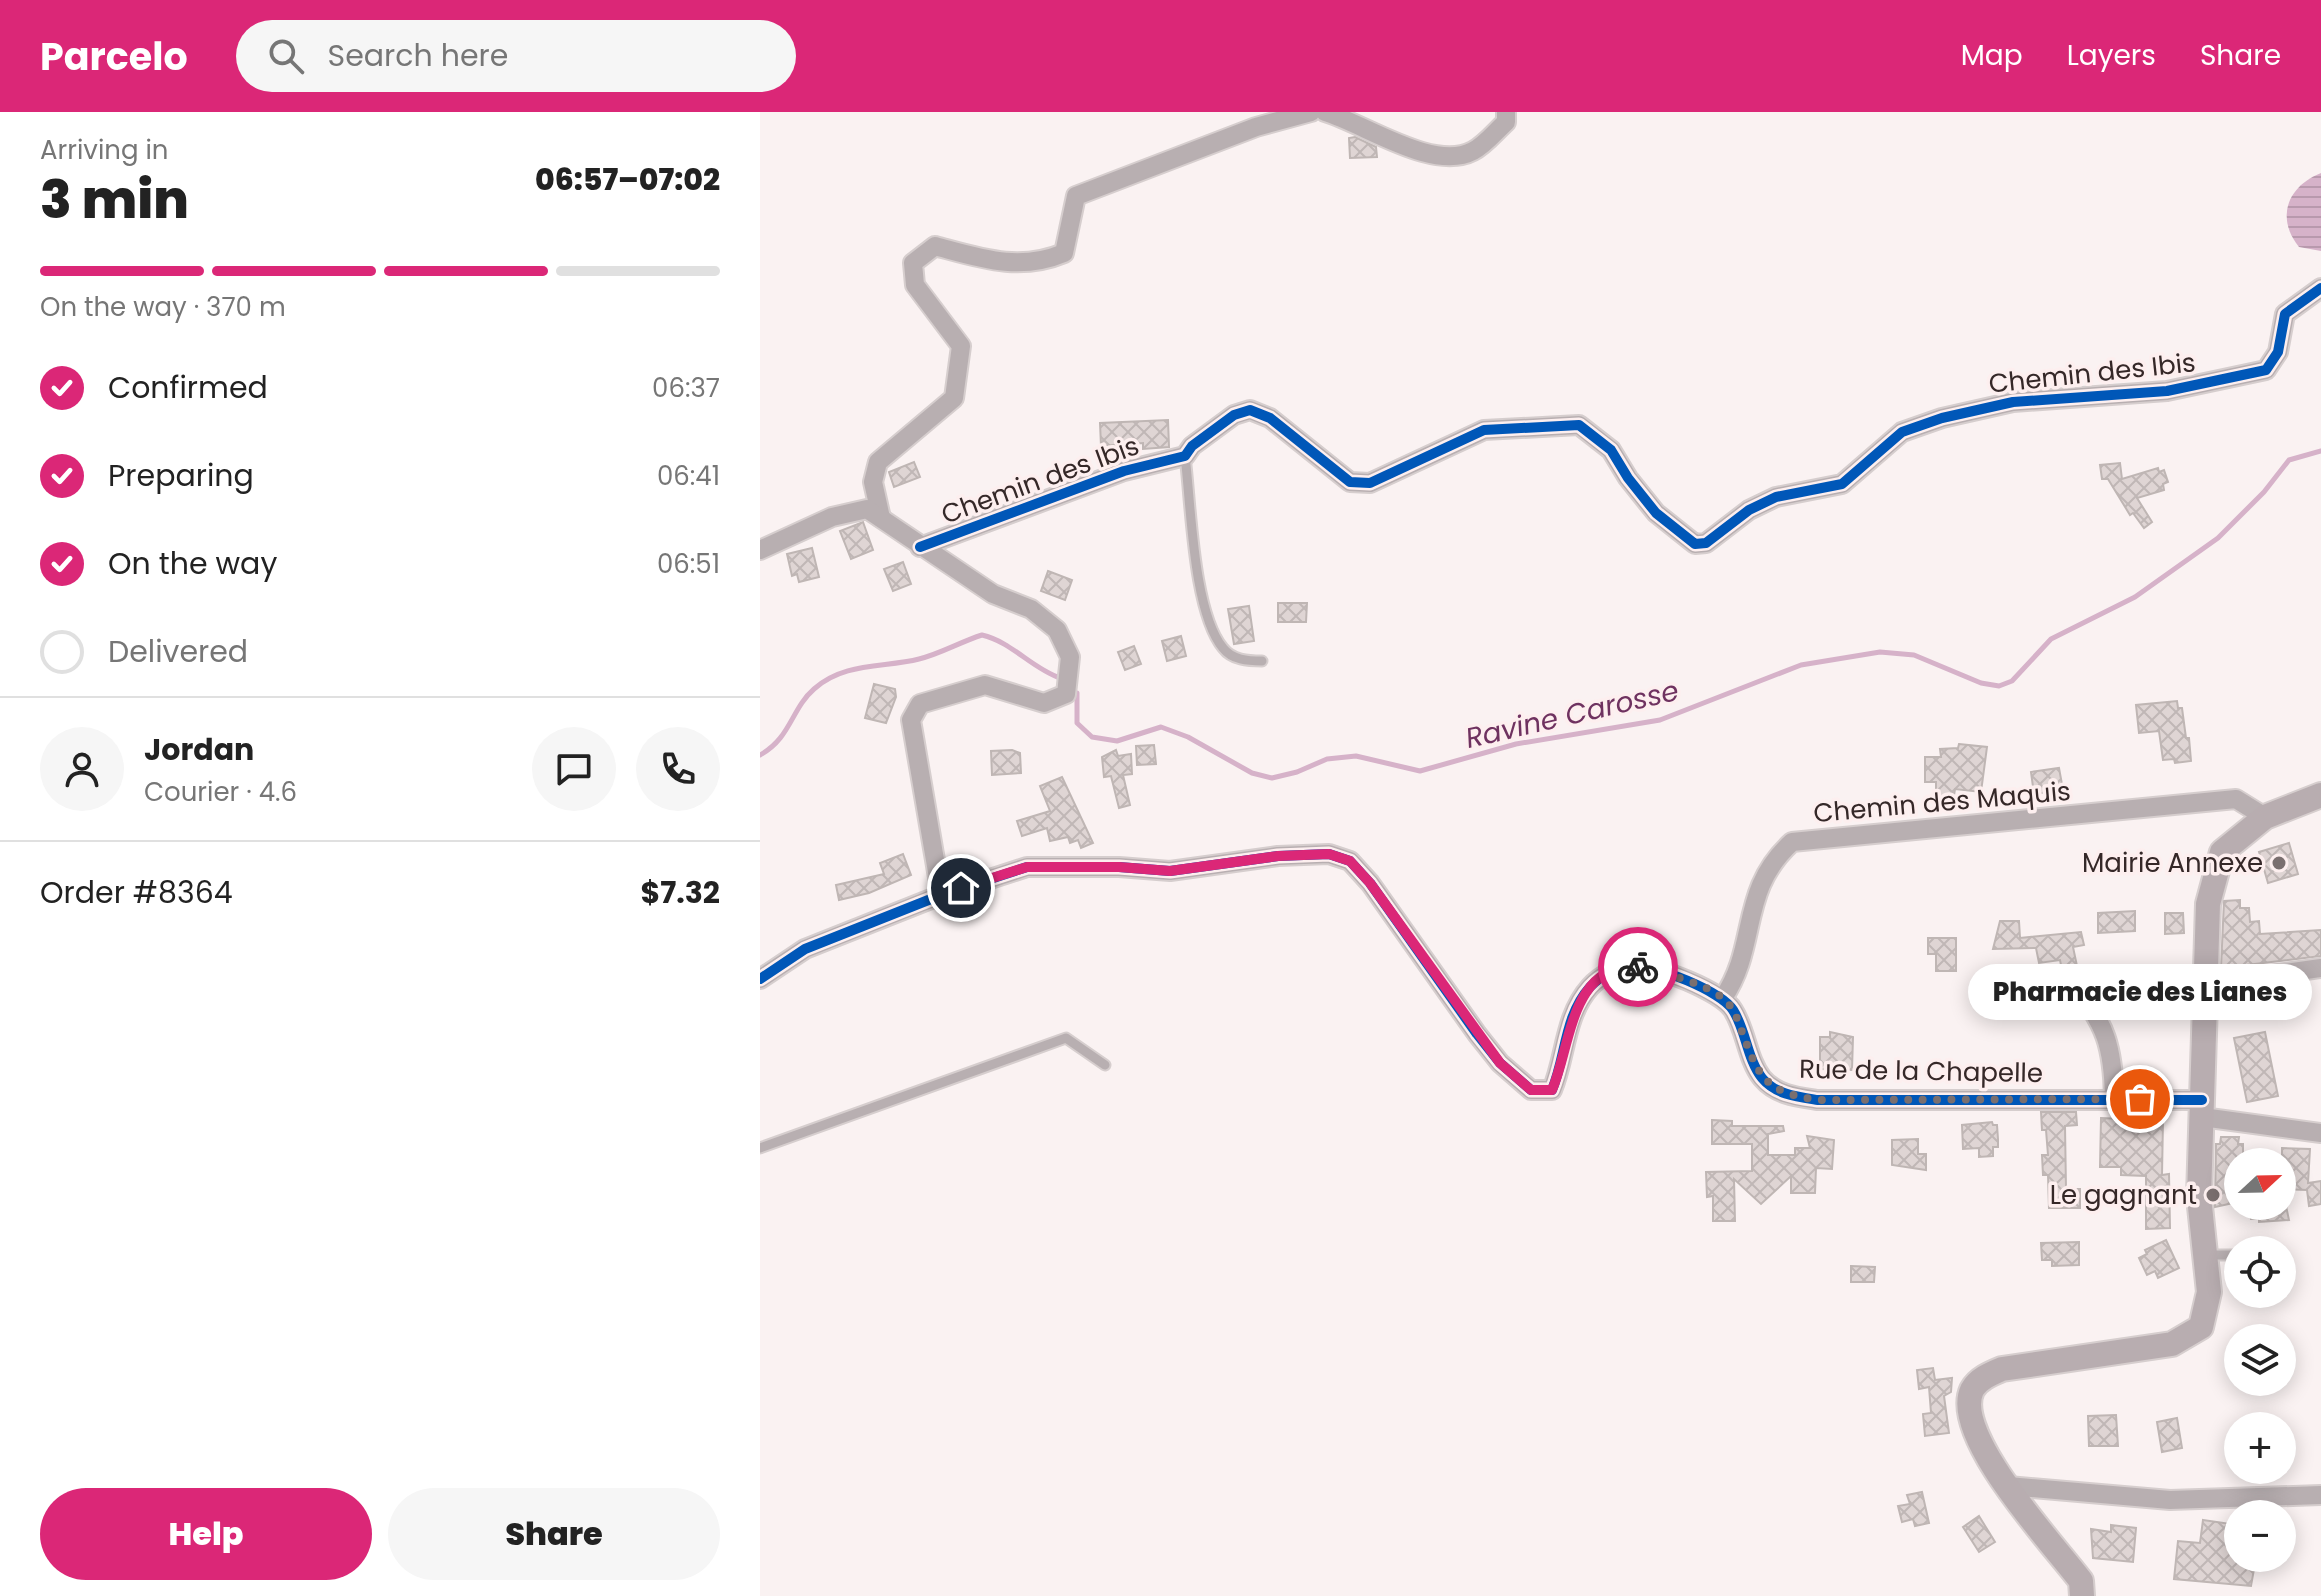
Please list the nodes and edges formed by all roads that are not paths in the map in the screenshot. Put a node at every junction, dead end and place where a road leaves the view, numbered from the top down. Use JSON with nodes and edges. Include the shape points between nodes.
{"nodes":[{"id":1,"x":1311,"y":112,"type":"edge"},
{"id":2,"x":1325,"y":112,"type":"edge"},
{"id":3,"x":1506,"y":112,"type":"edge"},
{"id":4,"x":2321,"y":288,"type":"edge"},
{"id":5,"x":1185,"y":456,"type":"junction"},
{"id":6,"x":881,"y":518,"type":"junction"},
{"id":7,"x":920,"y":547,"type":"junction"},
{"id":8,"x":760,"y":550,"type":"edge"},
{"id":9,"x":1262,"y":661,"type":"dead end"},
{"id":10,"x":2321,"y":795,"type":"edge"},
{"id":11,"x":2265,"y":817,"type":"junction"},
{"id":12,"x":941,"y":895,"type":"junction"},
{"id":13,"x":2321,"y":968,"type":"edge"},
{"id":14,"x":760,"y":979,"type":"edge"},
{"id":15,"x":2073,"y":984,"type":"dead end"},
{"id":16,"x":2206,"y":984,"type":"junction"},
{"id":17,"x":1723,"y":998,"type":"junction"},
{"id":18,"x":1105,"y":1065,"type":"dead end"},
{"id":19,"x":2114,"y":1098,"type":"junction"},
{"id":20,"x":2202,"y":1108,"type":"junction"},
{"id":21,"x":2321,"y":1133,"type":"edge"},
{"id":22,"x":760,"y":1148,"type":"edge"},
{"id":23,"x":2206,"y":1255,"type":"junction"},
{"id":24,"x":2224,"y":1255,"type":"edge"},
{"id":25,"x":2008,"y":1486,"type":"junction"},
{"id":26,"x":2321,"y":1495,"type":"edge"},
{"id":27,"x":2082,"y":1596,"type":"edge"}],
"edges":[{"from":1,"to":6,"type":"street","via":[[1256,127],[1076,196],[1064,253],[1041,263],[1004,264],[935,246],[918,255],[913,263],[915,285],[961,346],[954,398],[878,462],[873,482]]},
{"from":2,"to":3,"type":"street","via":[[1446,158],[1473,151],[1506,122]]},
{"from":4,"to":5,"type":"street","name":"Chemin des Ibis","via":[[2285,314],[2278,352],[2266,370],[2167,391],[2013,402],[1942,418],[1902,432],[1842,484],[1776,497],[1706,543],[1695,544],[1673,529],[1611,450],[1579,425],[1484,430],[1370,483],[1350,482],[1270,418],[1250,410],[1234,415]]},
{"from":5,"to":7,"type":"street","name":"Chemin des Ibis","via":[[1124,471]]},
{"from":5,"to":9,"type":"lane","via":[[1204,613],[1223,649],[1244,661]]},
{"from":6,"to":7,"type":"street"},
{"from":6,"to":8,"type":"street","via":[[867,509],[832,517]]},
{"from":7,"to":12,"type":"street","via":[[993,594],[1031,609],[1057,630],[1070,657],[1066,694],[1044,703],[985,685],[920,704],[911,720]]},
{"from":10,"to":11,"type":"main road"},
{"from":11,"to":16,"type":"main road","via":[[2222,852],[2208,904]]},
{"from":11,"to":17,"type":"street","name":"Chemin des Maquis","via":[[2236,799],[1792,842],[1772,860],[1756,892],[1736,979]]},
{"from":12,"to":14,"type":"street","via":[[805,949]]},
{"from":12,"to":17,"type":"street","via":[[1027,867],[1170,871],[1329,854],[1350,861],[1370,883],[1500,1063],[1531,1090],[1544,1093],[1552,1090],[1559,1074],[1573,1016],[1590,987],[1609,972],[1634,966],[1674,976]]},
{"from":13,"to":16,"type":"street"},
{"from":15,"to":19,"type":"street","via":[[2106,1033]]},
{"from":16,"to":20,"type":"main road"},
{"from":17,"to":19,"type":"street","name":"Rue de la Chapelle","via":[[1735,1012],[1763,1078],[1786,1095],[1818,1100]]},
{"from":18,"to":22,"type":"lane","via":[[1066,1038]]},
{"from":19,"to":20,"type":"street","name":"Rue de la Chapelle"},
{"from":20,"to":21,"type":"street","name":"Rue de la Chapelle"},
{"from":20,"to":23,"type":"main road","via":[[2199,1197]]},
{"from":23,"to":24,"type":"lane"},
{"from":23,"to":25,"type":"main road","via":[[2209,1292],[2201,1327],[2182,1339],[2002,1369],[1973,1388],[1970,1423]]},
{"from":25,"to":26,"type":"street","via":[[2170,1500]]},
{"from":25,"to":27,"type":"main road","via":[[2081,1581]]}]}
